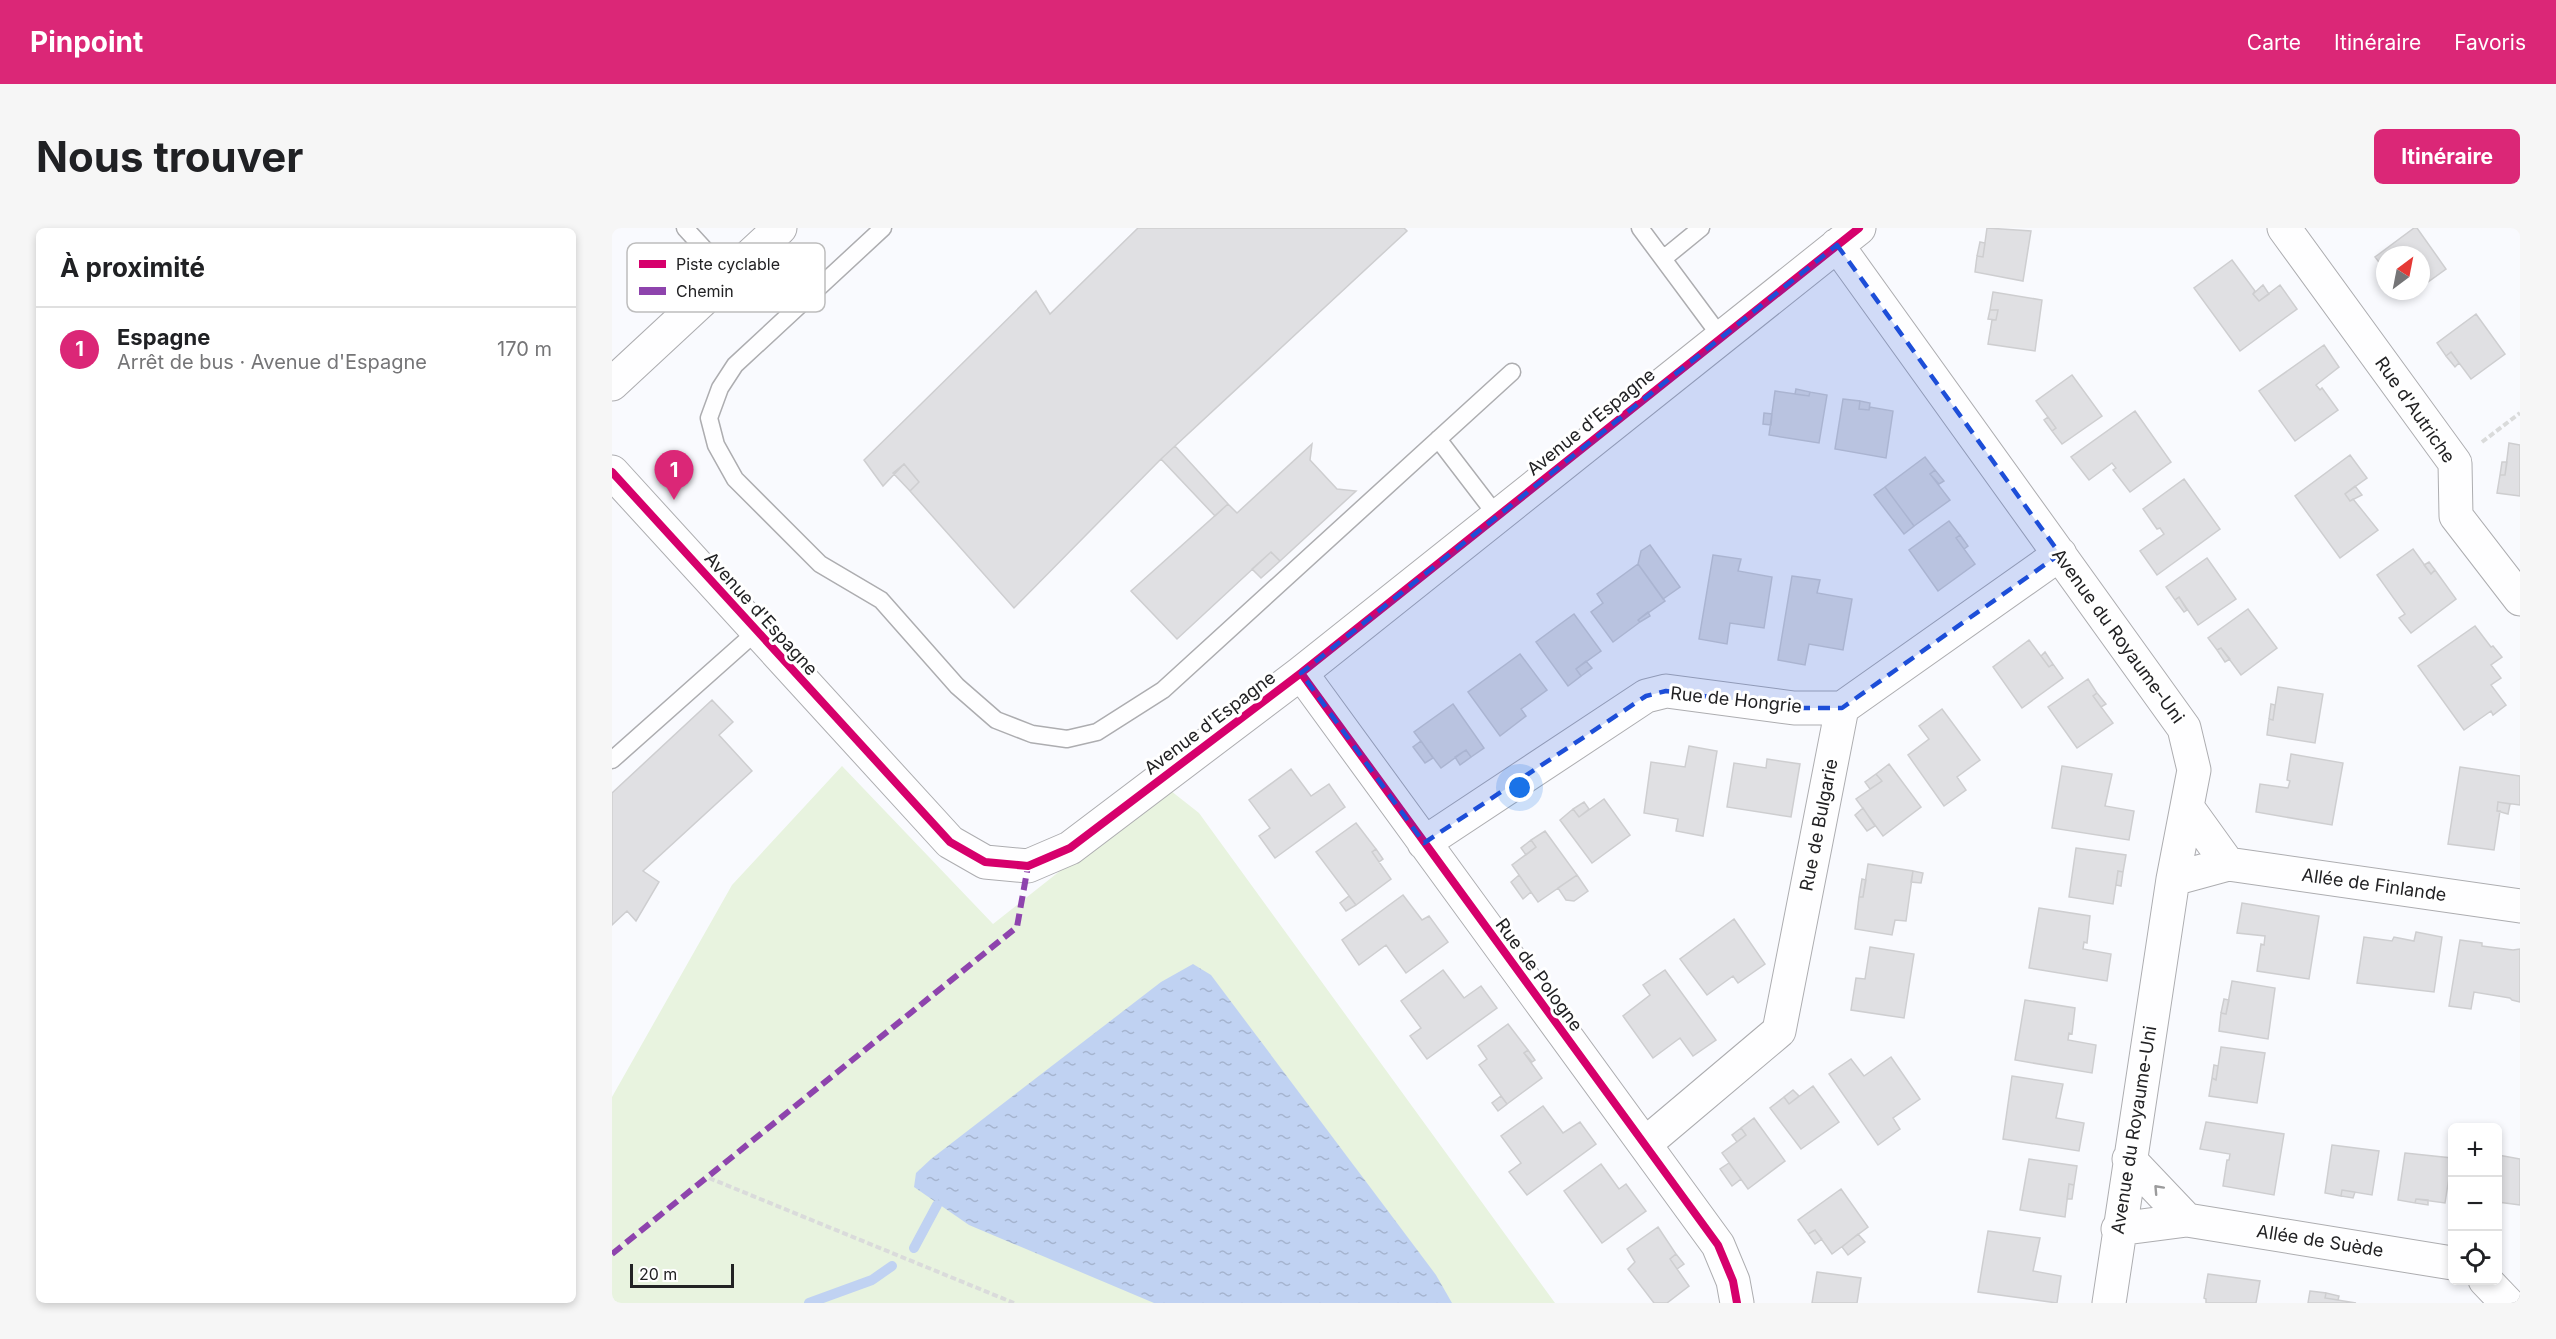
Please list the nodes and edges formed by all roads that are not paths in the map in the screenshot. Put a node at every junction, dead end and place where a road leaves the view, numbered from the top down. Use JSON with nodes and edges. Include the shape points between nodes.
{"nodes":[{"id":1,"x":684,"y":228,"type":"edge"},
{"id":2,"x":780,"y":228,"type":"edge"},
{"id":3,"x":884,"y":228,"type":"edge"},
{"id":4,"x":1640,"y":228,"type":"edge"},
{"id":5,"x":1701,"y":228,"type":"edge"},
{"id":6,"x":2284,"y":228,"type":"edge"},
{"id":7,"x":1848,"y":236,"type":"edge"},
{"id":8,"x":698,"y":243,"type":"edge"},
{"id":9,"x":764,"y":243,"type":"edge"},
{"id":10,"x":1664,"y":259,"type":"junction"},
{"id":11,"x":825,"y":282,"type":"edge"},
{"id":12,"x":690,"y":312,"type":"edge"},
{"id":13,"x":793,"y":312,"type":"edge"},
{"id":14,"x":1721,"y":338,"type":"junction"},
{"id":15,"x":1512,"y":372,"type":"dead end"},
{"id":16,"x":612,"y":384,"type":"edge"},
{"id":17,"x":1438,"y":439,"type":"junction"},
{"id":18,"x":612,"y":472,"type":"edge"},
{"id":19,"x":1497,"y":516,"type":"junction"},
{"id":20,"x":2060,"y":554,"type":"junction"},
{"id":21,"x":2520,"y":599,"type":"edge"},
{"id":22,"x":756,"y":632,"type":"junction"},
{"id":23,"x":1301,"y":673,"type":"junction"},
{"id":24,"x":1842,"y":708,"type":"junction"},
{"id":25,"x":612,"y":760,"type":"edge"},
{"id":26,"x":2187,"y":807,"type":"junction"},
{"id":27,"x":1424,"y":843,"type":"junction"},
{"id":28,"x":2228,"y":864,"type":"junction"},
{"id":29,"x":2173,"y":879,"type":"junction"},
{"id":30,"x":2520,"y":906,"type":"edge"},
{"id":31,"x":1645,"y":1144,"type":"junction"},
{"id":32,"x":2129,"y":1159,"type":"junction"},
{"id":33,"x":2187,"y":1220,"type":"junction"},
{"id":34,"x":2118,"y":1229,"type":"junction"},
{"id":35,"x":2448,"y":1262,"type":"edge"},
{"id":36,"x":2489,"y":1285,"type":"edge"},
{"id":37,"x":1737,"y":1303,"type":"edge"},
{"id":38,"x":2109,"y":1303,"type":"edge"},
{"id":39,"x":2507,"y":1303,"type":"edge"}],
"edges":[{"from":1,"to":8,"type":"lane"},
{"from":2,"to":9,"type":"street"},
{"from":3,"to":11,"type":"lane"},
{"from":4,"to":10,"type":"lane"},
{"from":5,"to":10,"type":"lane"},
{"from":6,"to":21,"type":"street","name":"Rue d'Autriche","via":[[2455,463],[2456,516]]},
{"from":7,"to":14,"type":"street","name":"Avenue d'Espagne"},
{"from":7,"to":20,"type":"street","name":"Avenue du Royaume-Uni"},
{"from":10,"to":14,"type":"lane"},
{"from":12,"to":16,"type":"street"},
{"from":13,"to":17,"type":"lane","via":[[735,365],[720,388],[709,418],[716,445],[735,479],[820,564],[881,600],[957,686],[996,720],[1032,734],[1067,739],[1097,732],[1163,690]]},
{"from":14,"to":19,"type":"street","name":"Avenue d'Espagne"},
{"from":15,"to":17,"type":"lane"},
{"from":17,"to":19,"type":"lane"},
{"from":18,"to":22,"type":"street","name":"Avenue d'Espagne"},
{"from":19,"to":23,"type":"street","name":"Avenue d'Espagne"},
{"from":20,"to":24,"type":"street"},
{"from":20,"to":26,"type":"street","name":"Avenue du Royaume-Uni","via":[[2184,728],[2194,770]]},
{"from":22,"to":23,"type":"street","name":"Avenue d'Espagne","via":[[950,842],[985,862],[1028,866],[1070,848]]},
{"from":22,"to":25,"type":"lane"},
{"from":23,"to":27,"type":"street","name":"Rue de Pologne"},
{"from":24,"to":27,"type":"street","name":"Rue de Hongrie","via":[[1794,708],[1666,691],[1646,696]]},
{"from":24,"to":31,"type":"street","name":"Rue de Bulgarie","via":[[1779,1031]]},
{"from":26,"to":28,"type":"street"},
{"from":26,"to":29,"type":"street","name":"Avenue du Royaume-Uni"},
{"from":27,"to":31,"type":"street","name":"Rue de Pologne"},
{"from":28,"to":29,"type":"street","name":"Allée de Finlande"},
{"from":28,"to":30,"type":"street","name":"Allée de Finlande"},
{"from":29,"to":32,"type":"street","name":"Avenue du Royaume-Uni"},
{"from":31,"to":37,"type":"street","name":"Rue de Pologne","via":[[1718,1245]]},
{"from":33,"to":32,"type":"street","one_way":true},
{"from":32,"to":34,"type":"street","name":"Avenue du Royaume-Uni"},
{"from":33,"to":34,"type":"street","name":"Allée de Suède"},
{"from":33,"to":35,"type":"street","name":"Allée de Suède"},
{"from":34,"to":38,"type":"street","name":"Avenue du Royaume-Uni"},
{"from":36,"to":39,"type":"street"}]}
